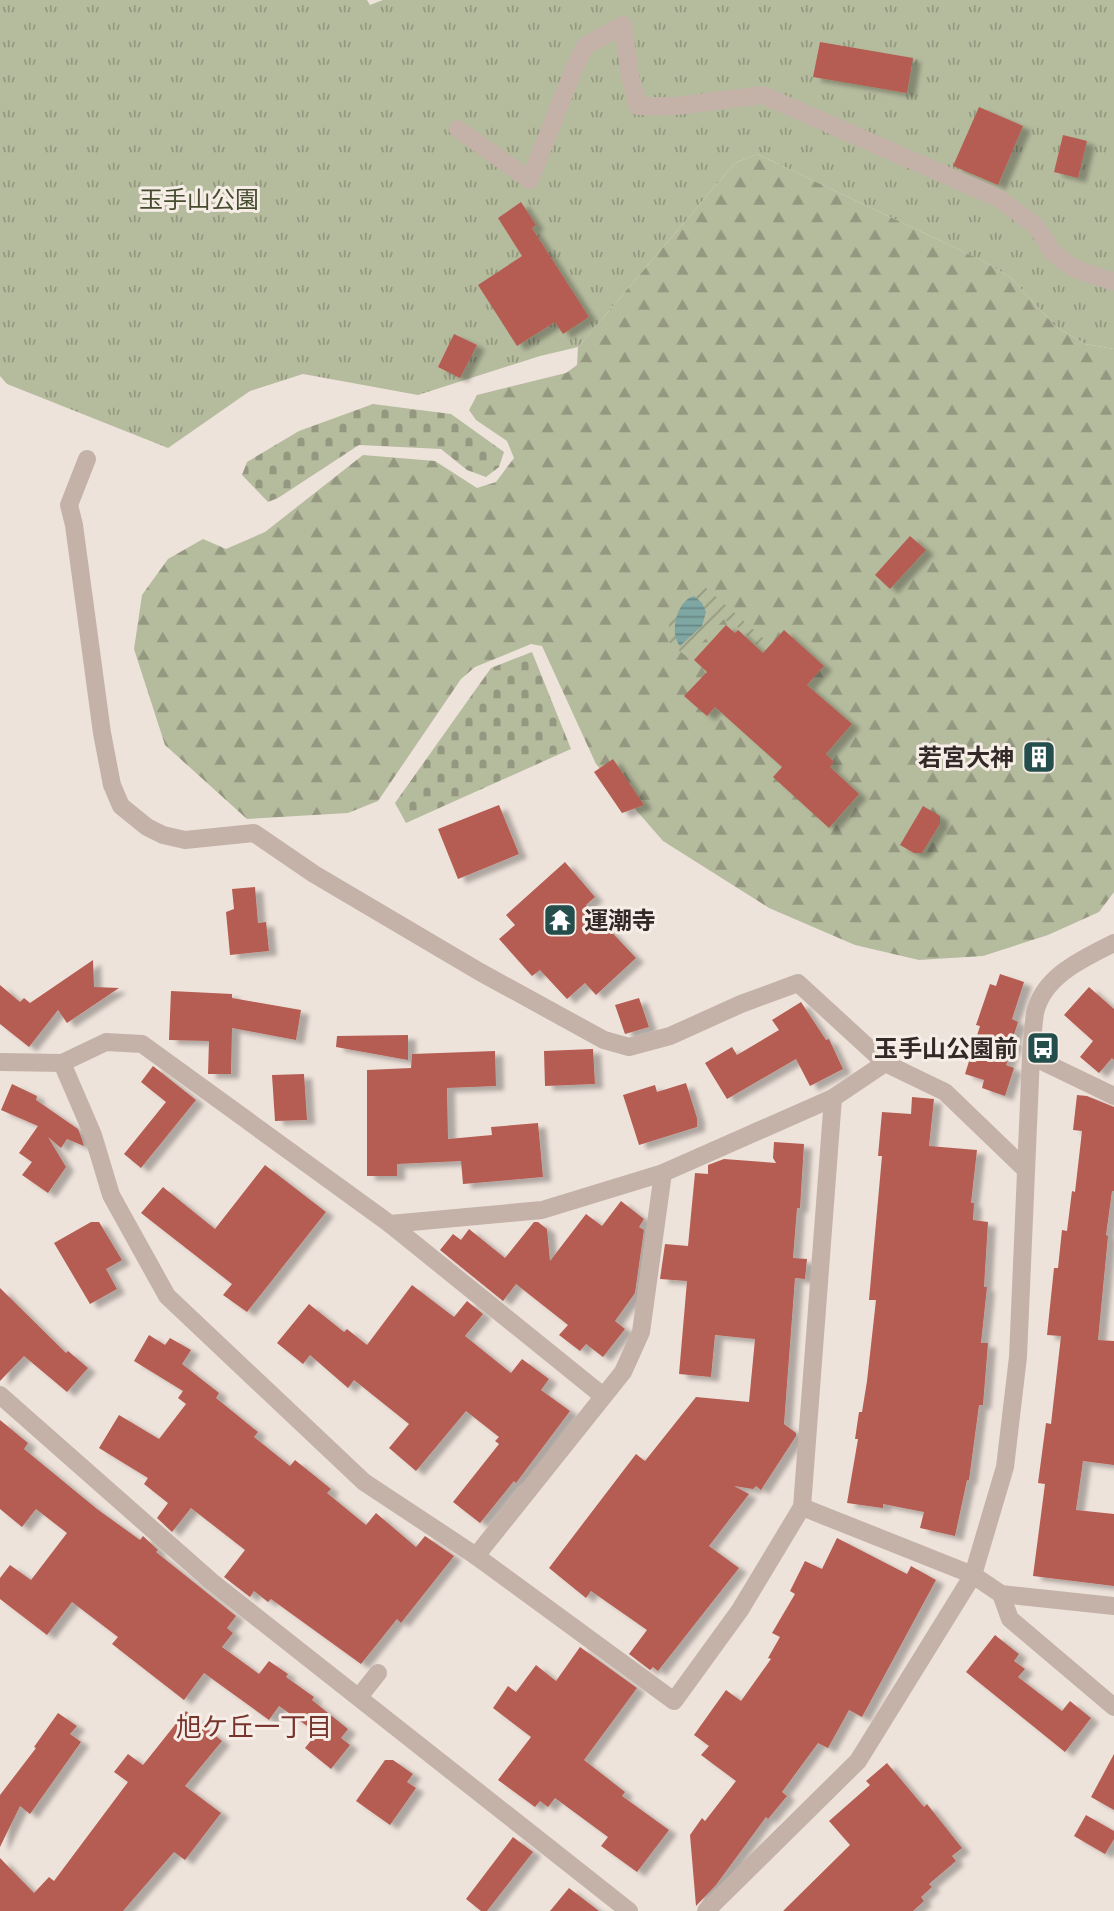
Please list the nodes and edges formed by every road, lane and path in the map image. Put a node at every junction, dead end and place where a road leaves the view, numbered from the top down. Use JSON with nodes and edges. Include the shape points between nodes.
{"nodes":[{"id":1,"x":458,"y":130,"type":"dead end"},
{"id":2,"x":1114,"y":282,"type":"edge"},
{"id":3,"x":87,"y":460,"type":"dead end"},
{"id":4,"x":1114,"y":943,"type":"edge"},
{"id":5,"x":1031,"y":1056,"type":"junction"},
{"id":6,"x":0,"y":1062,"type":"edge"},
{"id":7,"x":62,"y":1063,"type":"junction"},
{"id":8,"x":885,"y":1063,"type":"junction"},
{"id":9,"x":1114,"y":1096,"type":"edge"},
{"id":10,"x":834,"y":1098,"type":"junction"},
{"id":11,"x":1027,"y":1170,"type":"junction"},
{"id":12,"x":663,"y":1173,"type":"junction"},
{"id":13,"x":390,"y":1224,"type":"junction"},
{"id":14,"x":0,"y":1395,"type":"edge"},
{"id":15,"x":603,"y":1396,"type":"junction"},
{"id":16,"x":802,"y":1507,"type":"junction"},
{"id":17,"x":476,"y":1556,"type":"junction"},
{"id":18,"x":973,"y":1575,"type":"junction"},
{"id":19,"x":1001,"y":1594,"type":"junction"},
{"id":20,"x":1114,"y":1606,"type":"edge"},
{"id":21,"x":378,"y":1672,"type":"dead end"},
{"id":22,"x":359,"y":1697,"type":"junction"},
{"id":23,"x":1114,"y":1707,"type":"edge"},
{"id":24,"x":629,"y":1911,"type":"edge"},
{"id":25,"x":706,"y":1911,"type":"edge"}],
"edges":[{"from":1,"to":2,"type":"street","via":[[530,180],[585,46],[623,25],[638,106],[763,95],[998,198],[1035,226],[1054,254],[1075,270]]},
{"from":3,"to":8,"type":"street","via":[[69,505],[102,733],[121,806],[147,827],[185,840],[254,833],[313,874],[604,1040],[629,1047],[670,1036],[799,983]]},
{"from":4,"to":5,"type":"street","via":[[1076,962],[1050,984],[1036,1010]]},
{"from":5,"to":9,"type":"street"},
{"from":5,"to":11,"type":"street"},
{"from":6,"to":7,"type":"street"},
{"from":7,"to":13,"type":"street","via":[[106,1042],[142,1044]]},
{"from":7,"to":17,"type":"street","via":[[93,1135],[111,1195],[167,1296],[364,1482]]},
{"from":8,"to":10,"type":"street"},
{"from":8,"to":11,"type":"street","via":[[945,1092]]},
{"from":10,"to":12,"type":"street"},
{"from":10,"to":16,"type":"street"},
{"from":11,"to":18,"type":"street","via":[[1018,1357],[1005,1467]]},
{"from":12,"to":13,"type":"street","via":[[542,1210]]},
{"from":12,"to":15,"type":"street","via":[[641,1332],[623,1372]]},
{"from":13,"to":15,"type":"street"},
{"from":14,"to":22,"type":"street","via":[[212,1582]]},
{"from":15,"to":17,"type":"street"},
{"from":16,"to":17,"type":"street","via":[[740,1610],[674,1701]]},
{"from":16,"to":18,"type":"street"},
{"from":18,"to":19,"type":"street"},
{"from":18,"to":25,"type":"street","via":[[858,1762]]},
{"from":19,"to":20,"type":"street"},
{"from":19,"to":23,"type":"street","via":[[1010,1619]]},
{"from":21,"to":22,"type":"street"},
{"from":22,"to":24,"type":"street"}]}
